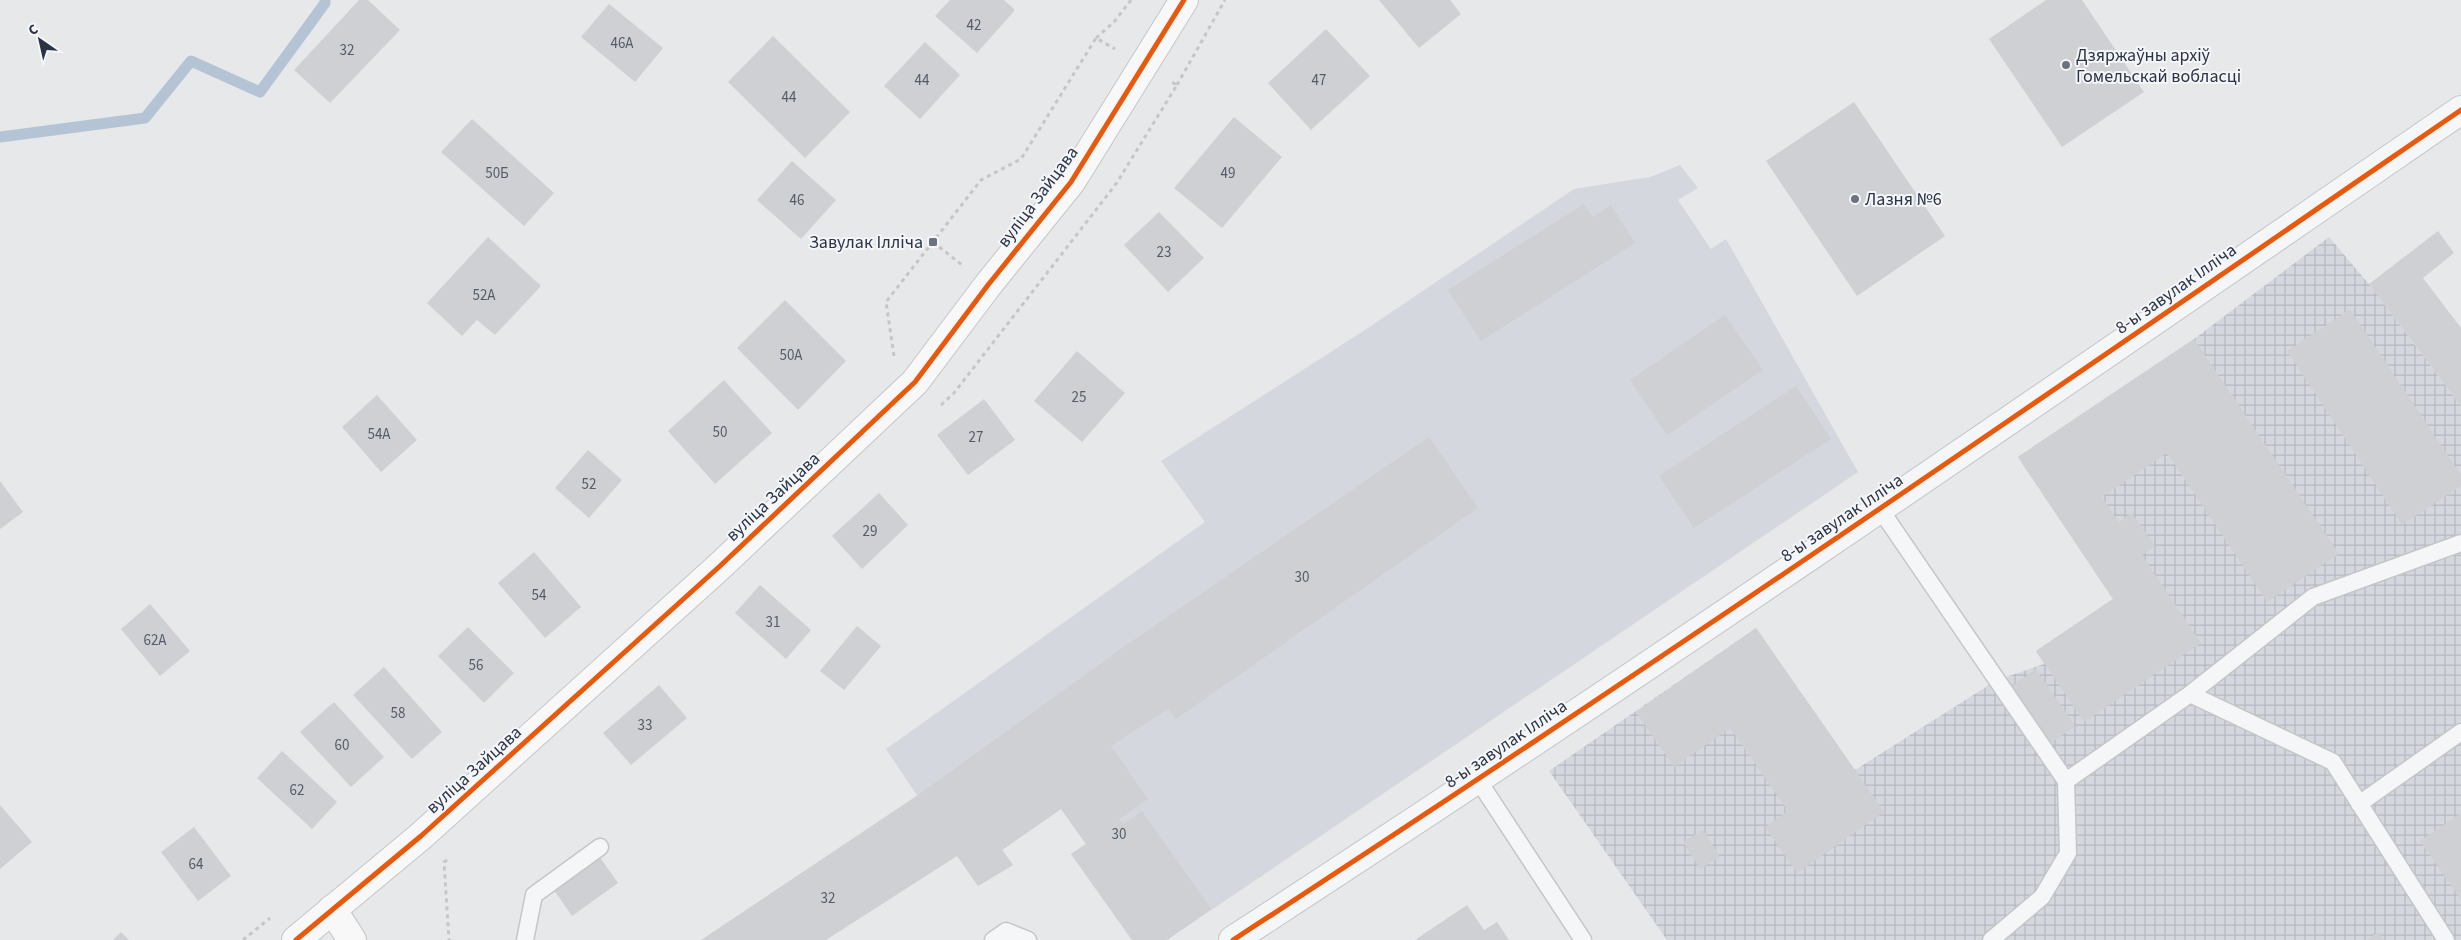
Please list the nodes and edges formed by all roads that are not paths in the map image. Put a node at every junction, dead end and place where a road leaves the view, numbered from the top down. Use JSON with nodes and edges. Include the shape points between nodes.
{"nodes":[{"id":1,"x":1184,"y":0,"type":"edge"},
{"id":2,"x":2461,"y":110,"type":"edge"},
{"id":3,"x":1880,"y":509,"type":"junction"},
{"id":4,"x":2461,"y":543,"type":"edge"},
{"id":5,"x":2190,"y":694,"type":"junction"},
{"id":6,"x":2461,"y":732,"type":"edge"},
{"id":7,"x":1478,"y":780,"type":"junction"},
{"id":8,"x":2066,"y":781,"type":"junction"},
{"id":9,"x":2359,"y":804,"type":"junction"},
{"id":10,"x":600,"y":847,"type":"dead end"},
{"id":11,"x":332,"y":909,"type":"junction"},
{"id":12,"x":296,"y":940,"type":"edge"},
{"id":13,"x":352,"y":940,"type":"edge"},
{"id":14,"x":525,"y":940,"type":"edge"},
{"id":15,"x":992,"y":940,"type":"edge"},
{"id":16,"x":1028,"y":940,"type":"edge"},
{"id":17,"x":1233,"y":940,"type":"edge"},
{"id":18,"x":1583,"y":940,"type":"edge"},
{"id":19,"x":1991,"y":940,"type":"edge"},
{"id":20,"x":2446,"y":940,"type":"edge"}],
"edges":[{"from":1,"to":11,"type":"street","name":"вуліца Зайцава","via":[[1071,182],[915,382],[713,573],[421,836]]},
{"from":2,"to":3,"type":"street","name":"8-ы завулак Ілліча"},
{"from":3,"to":7,"type":"street","name":"8-ы завулак Ілліча"},
{"from":3,"to":8,"type":"lane"},
{"from":4,"to":5,"type":"lane","via":[[2314,597]]},
{"from":5,"to":8,"type":"lane"},
{"from":5,"to":9,"type":"lane","via":[[2333,762]]},
{"from":6,"to":9,"type":"lane"},
{"from":7,"to":17,"type":"street","name":"8-ы завулак Ілліча"},
{"from":7,"to":18,"type":"lane","name":"8-ы завулак Ілліча"},
{"from":8,"to":19,"type":"lane","via":[[2068,853],[2042,897]]},
{"from":9,"to":20,"type":"lane"},
{"from":10,"to":14,"type":"lane","via":[[534,895]]},
{"from":11,"to":12,"type":"street","name":"вуліца Зайцава"},
{"from":11,"to":13,"type":"street"},
{"from":15,"to":16,"type":"lane","via":[[1006,931]]}]}
